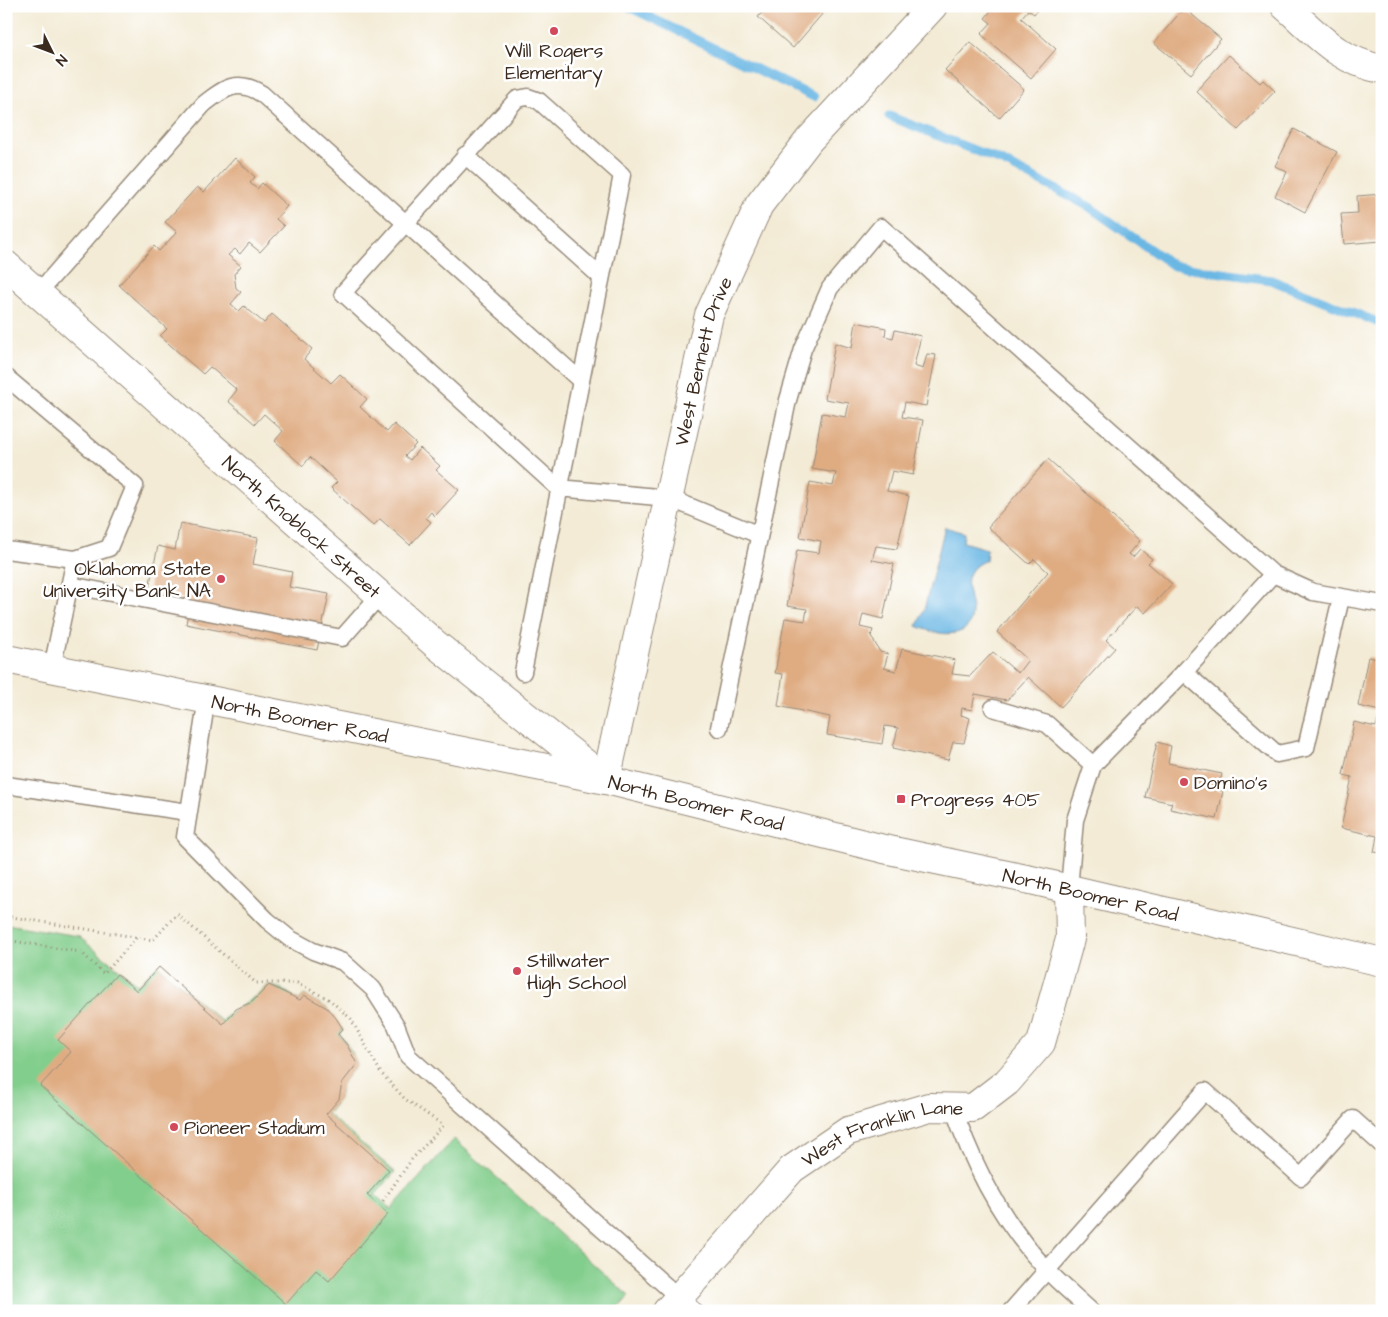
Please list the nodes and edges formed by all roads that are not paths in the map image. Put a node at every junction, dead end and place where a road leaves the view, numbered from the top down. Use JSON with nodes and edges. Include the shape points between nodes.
{"nodes":[{"id":1,"x":932,"y":6,"type":"edge"},
{"id":2,"x":1285,"y":6,"type":"edge"},
{"id":3,"x":1382,"y":69,"type":"edge"},
{"id":4,"x":465,"y":155,"type":"junction"},
{"id":5,"x":405,"y":223,"type":"junction"},
{"id":6,"x":6,"y":265,"type":"edge"},
{"id":7,"x":601,"y":277,"type":"junction"},
{"id":8,"x":38,"y":293,"type":"junction"},
{"id":9,"x":6,"y":377,"type":"edge"},
{"id":10,"x":580,"y":381,"type":"junction"},
{"id":11,"x":558,"y":488,"type":"junction"},
{"id":12,"x":669,"y":498,"type":"junction"},
{"id":13,"x":760,"y":535,"type":"junction"},
{"id":14,"x":6,"y":550,"type":"edge"},
{"id":15,"x":75,"y":560,"type":"junction"},
{"id":16,"x":1273,"y":574,"type":"junction"},
{"id":17,"x":70,"y":584,"type":"junction"},
{"id":18,"x":380,"y":595,"type":"junction"},
{"id":19,"x":1341,"y":598,"type":"junction"},
{"id":20,"x":1382,"y":604,"type":"edge"},
{"id":21,"x":6,"y":660,"type":"edge"},
{"id":22,"x":52,"y":668,"type":"junction"},
{"id":23,"x":523,"y":672,"type":"dead end"},
{"id":24,"x":1184,"y":672,"type":"junction"},
{"id":25,"x":207,"y":698,"type":"junction"},
{"id":26,"x":993,"y":708,"type":"dead end"},
{"id":27,"x":719,"y":728,"type":"dead end"},
{"id":28,"x":1093,"y":765,"type":"junction"},
{"id":29,"x":606,"y":780,"type":"junction"},
{"id":30,"x":6,"y":785,"type":"edge"},
{"id":31,"x":188,"y":812,"type":"junction"},
{"id":32,"x":1069,"y":889,"type":"junction"},
{"id":33,"x":1382,"y":962,"type":"edge"},
{"id":34,"x":953,"y":1107,"type":"junction"},
{"id":35,"x":1382,"y":1145,"type":"edge"},
{"id":36,"x":1046,"y":1269,"type":"junction"},
{"id":37,"x":680,"y":1306,"type":"edge"},
{"id":38,"x":1011,"y":1311,"type":"edge"},
{"id":39,"x":1091,"y":1311,"type":"edge"}],
"edges":[{"from":1,"to":12,"type":"street","name":"West Bennett Drive","via":[[809,140],[759,205],[708,316]]},
{"from":2,"to":3,"type":"street","via":[[1342,56]]},
{"from":4,"to":5,"type":"lane"},
{"from":4,"to":7,"type":"lane"},
{"from":4,"to":7,"type":"lane","via":[[517,99],[528,97],[539,101],[622,175]]},
{"from":5,"to":8,"type":"lane","via":[[262,94],[251,87],[235,85],[204,104]]},
{"from":5,"to":10,"type":"lane"},
{"from":5,"to":11,"type":"lane","via":[[343,293]]},
{"from":6,"to":8,"type":"street","name":"North Knoblock Street"},
{"from":7,"to":10,"type":"lane"},
{"from":8,"to":18,"type":"street","name":"North Knoblock Street"},
{"from":9,"to":15,"type":"lane","via":[[135,486],[109,548]]},
{"from":10,"to":11,"type":"lane"},
{"from":11,"to":12,"type":"lane"},
{"from":11,"to":23,"type":"lane"},
{"from":12,"to":13,"type":"lane"},
{"from":12,"to":29,"type":"street","name":"West Bennett Drive"},
{"from":13,"to":16,"type":"lane","via":[[802,349],[830,288],[881,227]]},
{"from":13,"to":27,"type":"lane"},
{"from":14,"to":15,"type":"lane"},
{"from":15,"to":17,"type":"lane"},
{"from":16,"to":19,"type":"lane","via":[[1313,592]]},
{"from":16,"to":24,"type":"lane"},
{"from":17,"to":18,"type":"lane","via":[[342,638]]},
{"from":17,"to":22,"type":"lane"},
{"from":18,"to":29,"type":"street","name":"North Knoblock Street","via":[[434,643]]},
{"from":19,"to":20,"type":"lane"},
{"from":19,"to":24,"type":"lane","via":[[1306,748],[1277,754]]},
{"from":21,"to":22,"type":"street","name":"North Boomer Road"},
{"from":22,"to":25,"type":"street","name":"North Boomer Road"},
{"from":24,"to":28,"type":"lane"},
{"from":25,"to":29,"type":"street","name":"North Boomer Road"},
{"from":25,"to":31,"type":"lane"},
{"from":26,"to":28,"type":"lane","via":[[1047,724]]},
{"from":28,"to":32,"type":"lane","via":[[1075,820]]},
{"from":29,"to":32,"type":"street","name":"North Boomer Road","via":[[884,849]]},
{"from":30,"to":31,"type":"lane"},
{"from":31,"to":37,"type":"lane","via":[[185,837],[267,920],[289,938],[343,962],[373,989],[396,1025],[408,1056]]},
{"from":32,"to":33,"type":"street","name":"North Boomer Road"},
{"from":32,"to":34,"type":"street","name":"West Franklin Lane","via":[[1070,939],[1041,1043],[1007,1082],[973,1108]]},
{"from":34,"to":36,"type":"lane","via":[[964,1139],[999,1210]]},
{"from":34,"to":37,"type":"street","name":"West Franklin Lane","via":[[929,1107],[848,1132],[792,1168]]},
{"from":35,"to":36,"type":"lane","via":[[1352,1119],[1301,1177],[1205,1091]]},
{"from":36,"to":38,"type":"lane"},
{"from":36,"to":39,"type":"lane"}]}
